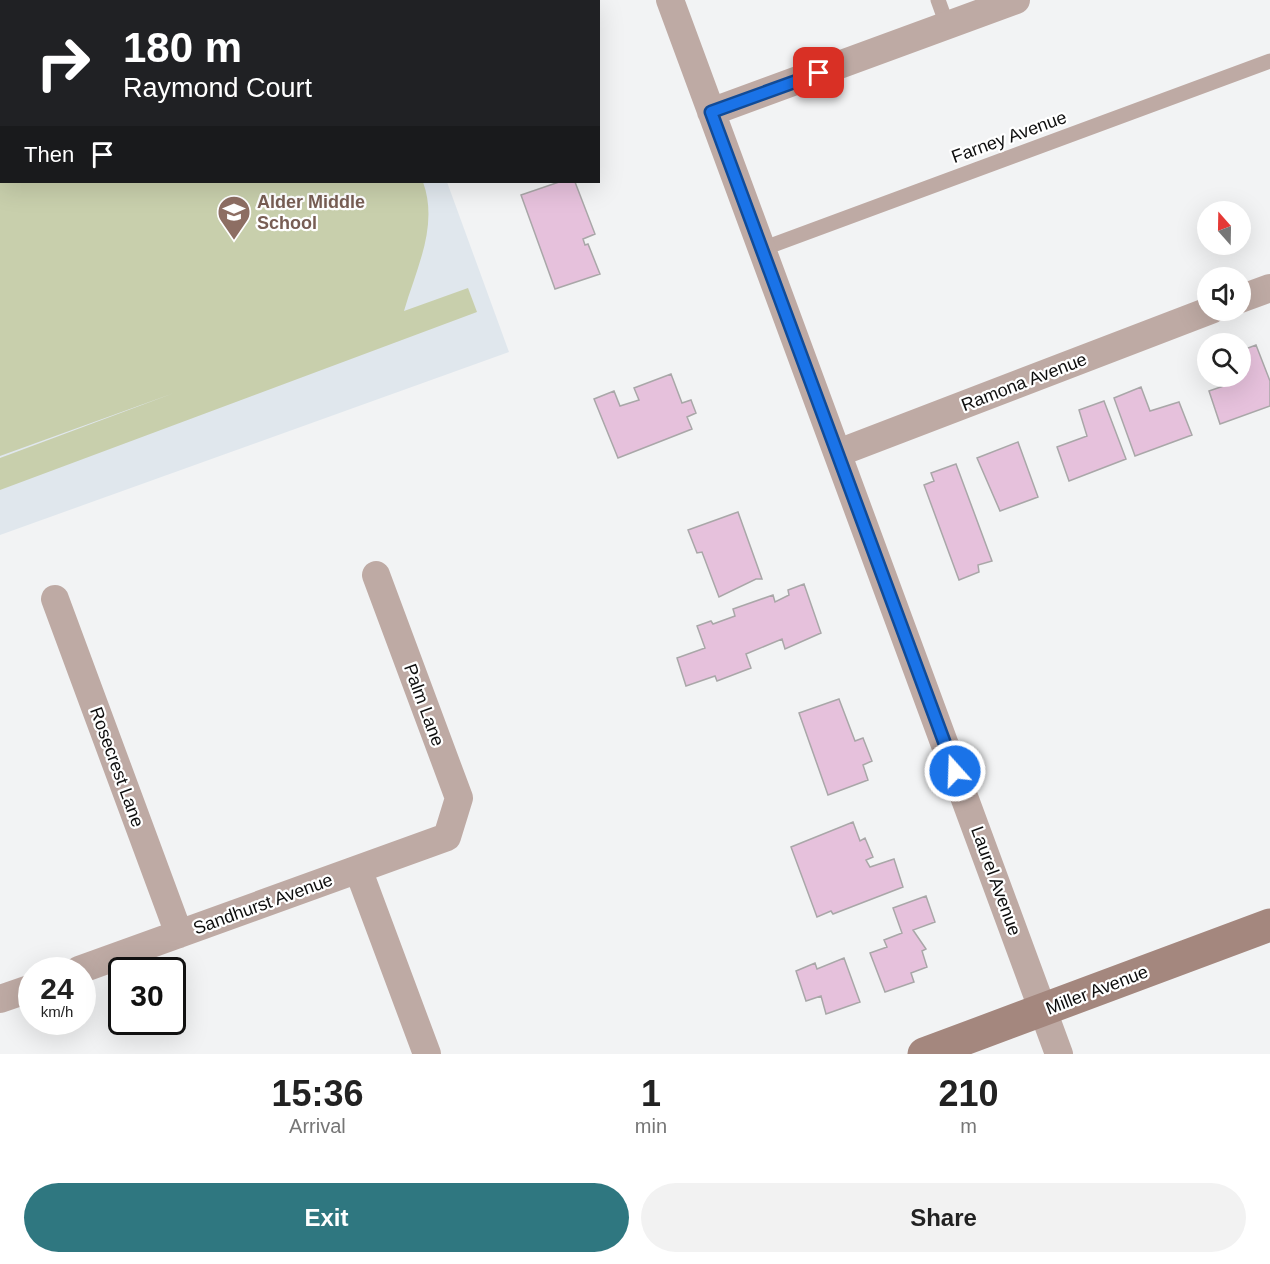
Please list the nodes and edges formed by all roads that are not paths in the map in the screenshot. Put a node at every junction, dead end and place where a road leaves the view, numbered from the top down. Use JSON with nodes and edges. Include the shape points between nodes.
{"nodes":[{"id":1,"x":670,"y":0,"type":"edge"},
{"id":2,"x":1016,"y":0,"type":"edge"},
{"id":3,"x":943,"y":13,"type":"edge"},
{"id":4,"x":1270,"y":61,"type":"edge"},
{"id":5,"x":711,"y":112,"type":"junction"},
{"id":6,"x":762,"y":249,"type":"junction"},
{"id":7,"x":1270,"y":288,"type":"edge"},
{"id":8,"x":1251,"y":295,"type":"edge"},
{"id":9,"x":1197,"y":315,"type":"edge"},
{"id":10,"x":838,"y":453,"type":"junction"},
{"id":11,"x":376,"y":575,"type":"dead end"},
{"id":12,"x":56,"y":599,"type":"dead end"},
{"id":13,"x":447,"y":837,"type":"joint"},
{"id":14,"x":358,"y":869,"type":"junction"},
{"id":15,"x":1270,"y":926,"type":"edge"},
{"id":16,"x":179,"y":934,"type":"junction"},
{"id":17,"x":96,"y":964,"type":"edge"},
{"id":18,"x":18,"y":993,"type":"edge"},
{"id":19,"x":0,"y":999,"type":"edge"},
{"id":20,"x":1044,"y":1010,"type":"junction"},
{"id":21,"x":427,"y":1054,"type":"edge"},
{"id":22,"x":924,"y":1054,"type":"edge"},
{"id":23,"x":1059,"y":1054,"type":"edge"}],
"edges":[{"from":1,"to":5,"type":"street","name":"Laurel Avenue"},
{"from":2,"to":3,"type":"street"},
{"from":3,"to":5,"type":"street"},
{"from":4,"to":6,"type":"lane","name":"Farney Avenue"},
{"from":5,"to":6,"type":"street","name":"Laurel Avenue"},
{"from":6,"to":10,"type":"street","name":"Laurel Avenue"},
{"from":7,"to":8,"type":"street"},
{"from":9,"to":10,"type":"street","name":"Ramona Avenue"},
{"from":10,"to":20,"type":"street","name":"Laurel Avenue"},
{"from":11,"to":13,"type":"street","name":"Palm Lane","via":[[459,798]]},
{"from":12,"to":16,"type":"street","name":"Rosecrest Lane"},
{"from":13,"to":14,"type":"street","name":"Sandhurst Avenue"},
{"from":14,"to":16,"type":"street","name":"Sandhurst Avenue"},
{"from":14,"to":21,"type":"street"},
{"from":15,"to":20,"type":"street","name":"Miller Avenue"},
{"from":16,"to":17,"type":"street","name":"Sandhurst Avenue"},
{"from":18,"to":19,"type":"street"},
{"from":20,"to":22,"type":"street","name":"Miller Avenue"},
{"from":20,"to":23,"type":"street","name":"Laurel Avenue"}]}
